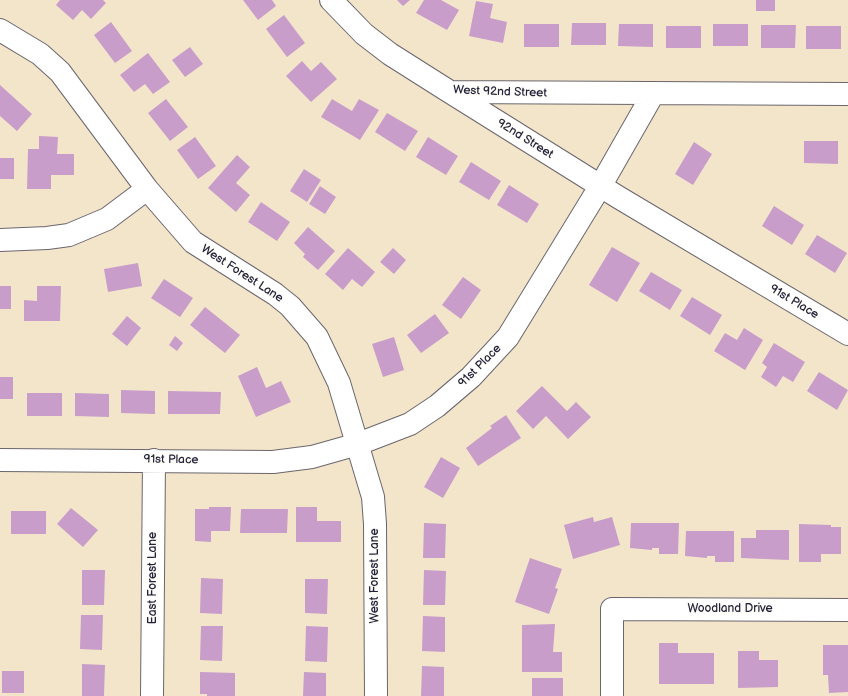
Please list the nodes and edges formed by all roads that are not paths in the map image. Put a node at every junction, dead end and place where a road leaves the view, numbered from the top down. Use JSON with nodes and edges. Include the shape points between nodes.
{"nodes":[{"id":1,"x":331,"y":0,"type":"edge"},
{"id":2,"x":0,"y":30,"type":"edge"},
{"id":3,"x":450,"y":92,"type":"junction"},
{"id":4,"x":653,"y":94,"type":"junction"},
{"id":5,"x":848,"y":94,"type":"edge"},
{"id":6,"x":601,"y":185,"type":"junction"},
{"id":7,"x":147,"y":190,"type":"junction"},
{"id":8,"x":0,"y":240,"type":"edge"},
{"id":9,"x":848,"y":334,"type":"edge"},
{"id":10,"x":358,"y":444,"type":"junction"},
{"id":11,"x":0,"y":460,"type":"edge"},
{"id":12,"x":154,"y":460,"type":"junction"},
{"id":13,"x":848,"y":610,"type":"edge"},
{"id":14,"x":152,"y":696,"type":"edge"},
{"id":15,"x":376,"y":696,"type":"edge"},
{"id":16,"x":612,"y":696,"type":"edge"}],
"edges":[{"from":1,"to":3,"type":"street","name":"West 92nd Street","via":[[364,34],[390,54]]},
{"from":2,"to":7,"type":"street","name":"West Forest Lane","via":[[40,54],[60,72]]},
{"from":3,"to":4,"type":"street","name":"West 92nd Street"},
{"from":3,"to":6,"type":"street","name":"92nd Street"},
{"from":4,"to":5,"type":"street","name":"West 92nd Street"},
{"from":4,"to":6,"type":"street"},
{"from":6,"to":9,"type":"street","name":"91st Place"},
{"from":6,"to":10,"type":"street","name":"91st Place","via":[[508,338],[471,377],[437,406],[410,424]]},
{"from":7,"to":8,"type":"street","via":[[107,219],[69,235]]},
{"from":7,"to":10,"type":"street","name":"West Forest Lane","via":[[193,242],[274,294],[307,324],[317,337],[339,383]]},
{"from":10,"to":12,"type":"street","name":"91st Place","via":[[312,457],[273,462]]},
{"from":10,"to":15,"type":"street","name":"West Forest Lane","via":[[373,497],[375,524]]},
{"from":11,"to":12,"type":"street","name":"91st Place"},
{"from":12,"to":14,"type":"street","name":"East Forest Lane"},
{"from":13,"to":16,"type":"street","name":"Woodland Drive","via":[[612,609]]}]}
